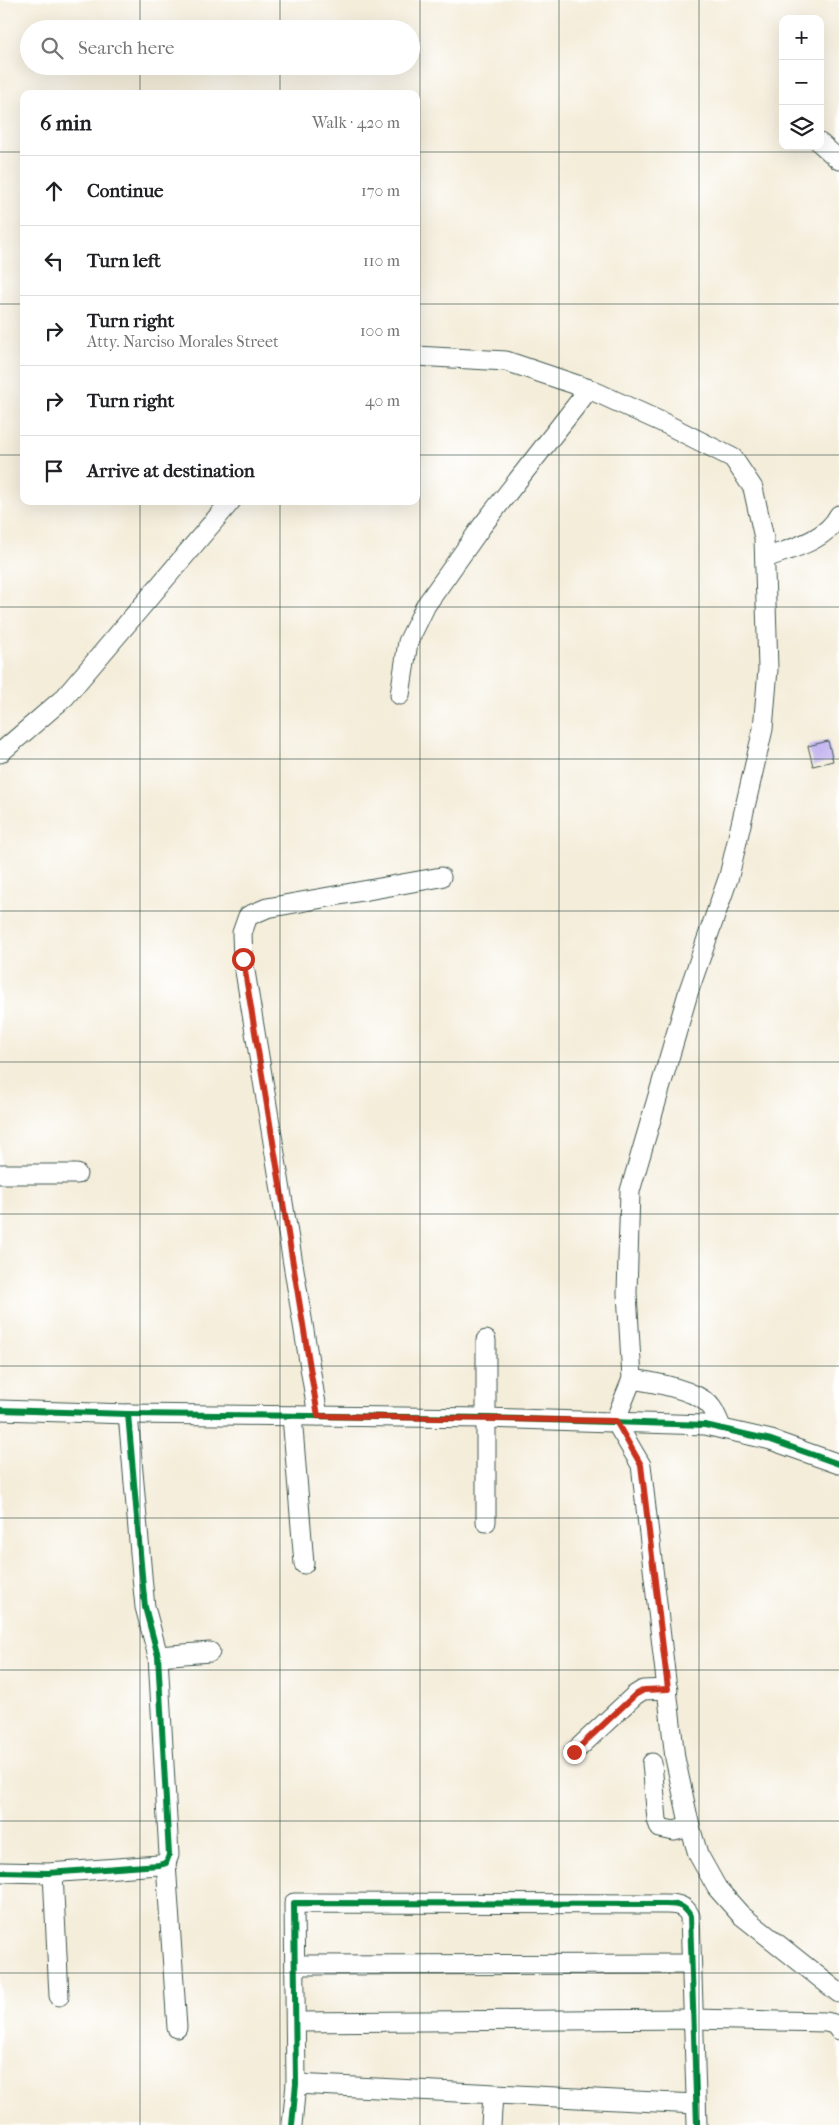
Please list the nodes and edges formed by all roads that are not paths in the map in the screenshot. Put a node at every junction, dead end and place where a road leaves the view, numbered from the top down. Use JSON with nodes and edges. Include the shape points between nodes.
{"nodes":[{"id":1,"x":824,"y":147,"type":"edge"},
{"id":2,"x":839,"y":160,"type":"edge"},
{"id":3,"x":420,"y":356,"type":"edge"},
{"id":4,"x":589,"y":389,"type":"junction"},
{"id":5,"x":228,"y":505,"type":"edge"},
{"id":6,"x":839,"y":515,"type":"edge"},
{"id":7,"x":765,"y":558,"type":"junction"},
{"id":8,"x":400,"y":695,"type":"dead end"},
{"id":9,"x":0,"y":753,"type":"edge"},
{"id":10,"x":441,"y":877,"type":"dead end"},
{"id":11,"x":0,"y":1174,"type":"edge"},
{"id":12,"x":77,"y":1174,"type":"dead end"},
{"id":13,"x":486,"y":1340,"type":"dead end"},
{"id":14,"x":632,"y":1379,"type":"junction"},
{"id":15,"x":0,"y":1410,"type":"edge"},
{"id":16,"x":128,"y":1414,"type":"junction"},
{"id":17,"x":292,"y":1416,"type":"junction"},
{"id":18,"x":318,"y":1416,"type":"junction"},
{"id":19,"x":487,"y":1418,"type":"junction"},
{"id":20,"x":616,"y":1421,"type":"junction"},
{"id":21,"x":722,"y":1429,"type":"junction"},
{"id":22,"x":839,"y":1464,"type":"edge"},
{"id":23,"x":486,"y":1522,"type":"dead end"},
{"id":24,"x":304,"y":1564,"type":"dead end"},
{"id":25,"x":210,"y":1652,"type":"dead end"},
{"id":26,"x":158,"y":1656,"type":"junction"},
{"id":27,"x":668,"y":1689,"type":"junction"},
{"id":28,"x":574,"y":1752,"type":"dead end"},
{"id":29,"x":652,"y":1763,"type":"dead end"},
{"id":30,"x":690,"y":1827,"type":"junction"},
{"id":31,"x":166,"y":1863,"type":"junction"},
{"id":32,"x":0,"y":1872,"type":"edge"},
{"id":33,"x":53,"y":1873,"type":"junction"},
{"id":34,"x":692,"y":1964,"type":"junction"},
{"id":35,"x":295,"y":1965,"type":"junction"},
{"id":36,"x":839,"y":1993,"type":"edge"},
{"id":37,"x":60,"y":1996,"type":"dead end"},
{"id":38,"x":693,"y":2019,"type":"junction"},
{"id":39,"x":296,"y":2022,"type":"junction"},
{"id":40,"x":177,"y":2028,"type":"dead end"},
{"id":41,"x":839,"y":2030,"type":"edge"},
{"id":42,"x":296,"y":2084,"type":"junction"},
{"id":43,"x":493,"y":2095,"type":"junction"},
{"id":44,"x":696,"y":2104,"type":"junction"},
{"id":45,"x":292,"y":2125,"type":"edge"},
{"id":46,"x":492,"y":2125,"type":"edge"},
{"id":47,"x":697,"y":2125,"type":"edge"}],
"edges":[{"from":1,"to":2,"type":"street"},
{"from":3,"to":4,"type":"street","via":[[506,361]]},
{"from":4,"to":7,"type":"street","via":[[733,458],[753,488]]},
{"from":4,"to":8,"type":"street","via":[[482,526],[426,605],[408,642]]},
{"from":5,"to":9,"type":"street","via":[[65,697]]},
{"from":6,"to":7,"type":"street","via":[[835,524],[816,538]]},
{"from":7,"to":14,"type":"street","via":[[768,669],[763,729],[729,876],[690,990],[630,1191],[627,1293]]},
{"from":10,"to":18,"type":"street","via":[[267,908],[248,916],[242,933],[243,959]]},
{"from":11,"to":12,"type":"street"},
{"from":13,"to":19,"type":"street"},
{"from":14,"to":20,"type":"street"},
{"from":14,"to":21,"type":"street","via":[[673,1386],[693,1395],[711,1406]]},
{"from":15,"to":16,"type":"street"},
{"from":16,"to":17,"type":"street"},
{"from":16,"to":26,"type":"street","via":[[145,1607]]},
{"from":17,"to":18,"type":"street"},
{"from":17,"to":24,"type":"street"},
{"from":18,"to":19,"type":"street"},
{"from":19,"to":20,"type":"street"},
{"from":19,"to":23,"type":"street"},
{"from":20,"to":21,"type":"street","via":[[705,1425]]},
{"from":20,"to":27,"type":"street","via":[[641,1465]]},
{"from":21,"to":22,"type":"street","via":[[771,1440]]},
{"from":25,"to":26,"type":"street"},
{"from":26,"to":31,"type":"street","via":[[169,1855]]},
{"from":27,"to":28,"type":"street","via":[[644,1690],[635,1695]]},
{"from":27,"to":30,"type":"street","via":[[675,1758]]},
{"from":29,"to":30,"type":"street","via":[[660,1828],[674,1831]]},
{"from":30,"to":36,"type":"street","via":[[698,1854],[717,1888],[741,1915]]},
{"from":31,"to":33,"type":"street"},
{"from":31,"to":40,"type":"street"},
{"from":32,"to":33,"type":"street"},
{"from":33,"to":37,"type":"street"},
{"from":34,"to":35,"type":"street"},
{"from":34,"to":35,"type":"street","via":[[690,1916],[677,1904],[294,1903]]},
{"from":34,"to":38,"type":"street"},
{"from":35,"to":39,"type":"street"},
{"from":38,"to":39,"type":"street"},
{"from":38,"to":41,"type":"street","via":[[826,2022]]},
{"from":38,"to":44,"type":"street"},
{"from":39,"to":42,"type":"street"},
{"from":42,"to":43,"type":"street"},
{"from":42,"to":45,"type":"street"},
{"from":43,"to":44,"type":"street"},
{"from":43,"to":46,"type":"street"},
{"from":44,"to":47,"type":"street"}]}
